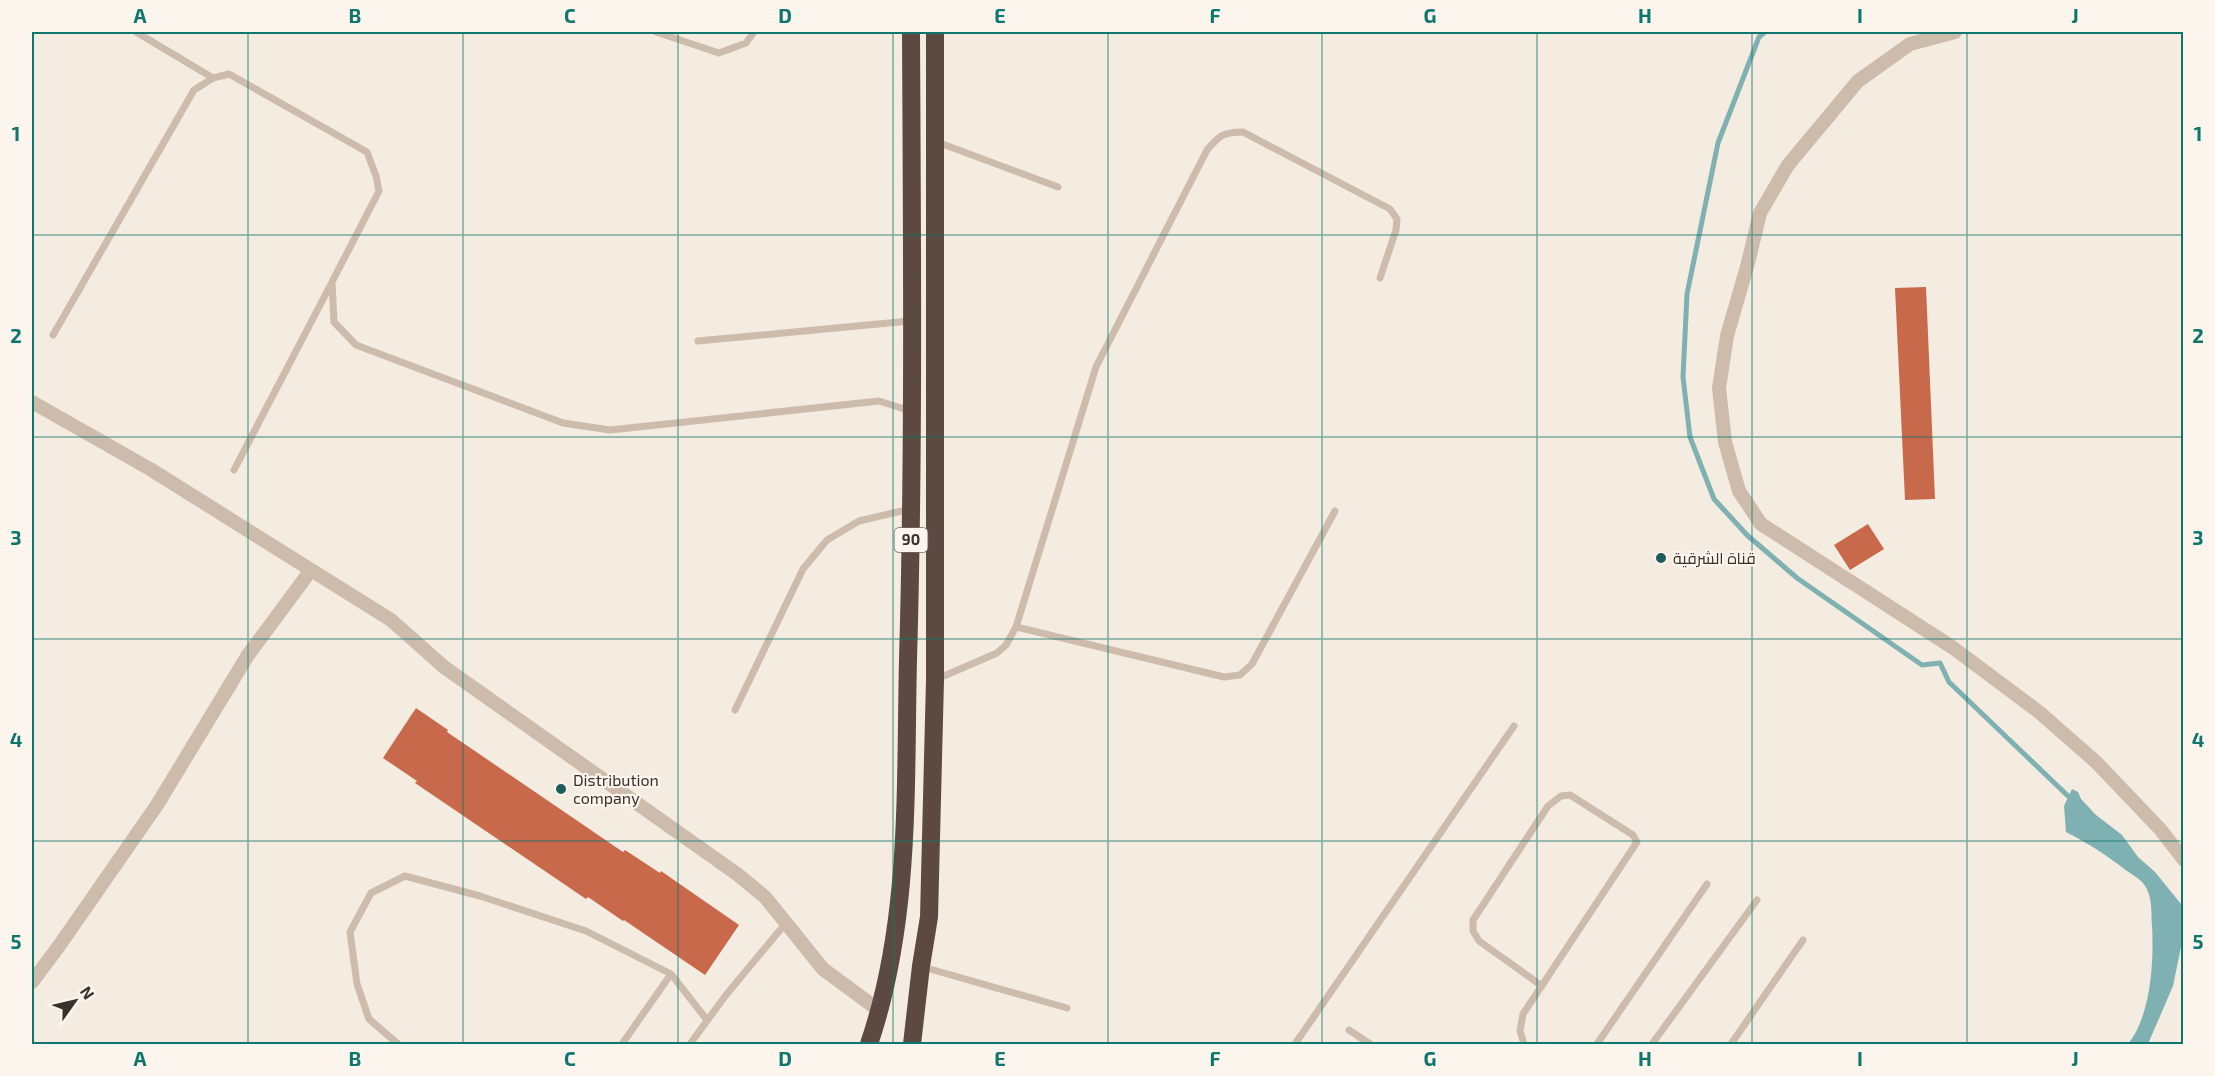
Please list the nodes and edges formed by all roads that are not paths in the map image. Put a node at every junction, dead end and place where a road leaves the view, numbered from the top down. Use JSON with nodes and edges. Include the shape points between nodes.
{"nodes":[{"id":1,"x":136,"y":32,"type":"edge"},
{"id":2,"x":656,"y":32,"type":"edge"},
{"id":3,"x":754,"y":32,"type":"edge"},
{"id":4,"x":911,"y":32,"type":"edge"},
{"id":5,"x":935,"y":32,"type":"edge"},
{"id":6,"x":1955,"y":32,"type":"edge"},
{"id":7,"x":213,"y":78,"type":"junction"},
{"id":8,"x":935,"y":141,"type":"junction"},
{"id":9,"x":1058,"y":187,"type":"dead end"},
{"id":10,"x":1380,"y":278,"type":"dead end"},
{"id":11,"x":332,"y":282,"type":"junction"},
{"id":12,"x":912,"y":320,"type":"junction"},
{"id":13,"x":53,"y":335,"type":"dead end"},
{"id":14,"x":698,"y":340,"type":"dead end"},
{"id":15,"x":32,"y":402,"type":"edge"},
{"id":16,"x":913,"y":412,"type":"junction"},
{"id":17,"x":234,"y":470,"type":"dead end"},
{"id":18,"x":912,"y":508,"type":"junction"},
{"id":19,"x":1335,"y":511,"type":"dead end"},
{"id":20,"x":311,"y":570,"type":"junction"},
{"id":21,"x":1016,"y":627,"type":"junction"},
{"id":22,"x":935,"y":680,"type":"junction"},
{"id":23,"x":735,"y":710,"type":"dead end"},
{"id":24,"x":1514,"y":726,"type":"dead end"},
{"id":25,"x":2184,"y":860,"type":"edge"},
{"id":26,"x":1707,"y":884,"type":"dead end"},
{"id":27,"x":1757,"y":900,"type":"dead end"},
{"id":28,"x":785,"y":924,"type":"junction"},
{"id":29,"x":1803,"y":940,"type":"dead end"},
{"id":30,"x":921,"y":966,"type":"junction"},
{"id":31,"x":671,"y":974,"type":"junction"},
{"id":32,"x":32,"y":982,"type":"edge"},
{"id":33,"x":1542,"y":986,"type":"junction"},
{"id":34,"x":1067,"y":1008,"type":"dead end"},
{"id":35,"x":880,"y":1011,"type":"junction"},
{"id":36,"x":707,"y":1020,"type":"junction"},
{"id":37,"x":1349,"y":1030,"type":"dead end"},
{"id":38,"x":398,"y":1044,"type":"edge"},
{"id":39,"x":622,"y":1044,"type":"edge"},
{"id":40,"x":690,"y":1044,"type":"edge"},
{"id":41,"x":869,"y":1044,"type":"edge"},
{"id":42,"x":912,"y":1044,"type":"edge"},
{"id":43,"x":1295,"y":1044,"type":"edge"},
{"id":44,"x":1370,"y":1044,"type":"edge"},
{"id":45,"x":1524,"y":1044,"type":"edge"},
{"id":46,"x":1597,"y":1044,"type":"edge"},
{"id":47,"x":1652,"y":1044,"type":"edge"},
{"id":48,"x":1731,"y":1044,"type":"edge"}],
"edges":[{"from":1,"to":7,"type":"lane"},
{"from":2,"to":3,"type":"lane","via":[[719,53],[746,43]]},
{"from":4,"to":12,"type":"highway","number":"90"},
{"from":5,"to":8,"type":"highway","number":"90"},
{"from":6,"to":25,"type":"street","via":[[1910,44],[1857,81],[1788,165],[1760,213],[1722,368],[1719,388],[1725,441],[1739,491],[1761,525],[1952,647],[2039,712],[2096,762]]},
{"from":7,"to":11,"type":"lane","via":[[229,74],[367,152],[379,191]]},
{"from":7,"to":13,"type":"lane","via":[[194,90]]},
{"from":8,"to":9,"type":"lane"},
{"from":8,"to":22,"type":"highway","number":"90"},
{"from":10,"to":21,"type":"lane","via":[[1396,230],[1397,219],[1390,209],[1243,132],[1228,132],[1218,138],[1207,150],[1096,367]]},
{"from":11,"to":16,"type":"lane","via":[[334,322],[356,345],[563,423],[610,430],[879,401]]},
{"from":11,"to":17,"type":"lane"},
{"from":12,"to":14,"type":"lane"},
{"from":12,"to":16,"type":"highway","number":"90"},
{"from":15,"to":20,"type":"street","via":[[150,468]]},
{"from":16,"to":18,"type":"highway","number":"90"},
{"from":18,"to":23,"type":"lane","via":[[859,521],[827,540],[803,569]]},
{"from":18,"to":35,"type":"highway","number":"90","via":[[904,856],[891,968]]},
{"from":19,"to":21,"type":"lane","via":[[1252,664],[1240,675],[1224,677]]},
{"from":20,"to":28,"type":"street","via":[[391,620],[444,667],[737,874],[765,897]]},
{"from":20,"to":32,"type":"street","via":[[249,656],[157,805]]},
{"from":21,"to":22,"type":"lane","via":[[997,653]]},
{"from":22,"to":30,"type":"highway","number":"90","via":[[929,917]]},
{"from":24,"to":43,"type":"lane"},
{"from":26,"to":46,"type":"lane"},
{"from":27,"to":47,"type":"lane"},
{"from":28,"to":35,"type":"street","via":[[823,969]]},
{"from":28,"to":36,"type":"lane"},
{"from":29,"to":48,"type":"lane"},
{"from":30,"to":34,"type":"lane"},
{"from":30,"to":42,"type":"highway","number":"90"},
{"from":31,"to":36,"type":"lane"},
{"from":31,"to":38,"type":"lane","via":[[586,931],[405,876],[371,892],[350,932],[357,984],[369,1019]]},
{"from":31,"to":39,"type":"lane"},
{"from":33,"to":33,"type":"lane","via":[[1479,941],[1473,931],[1473,920],[1548,806],[1561,795],[1570,795],[1633,835],[1637,842]]},
{"from":33,"to":45,"type":"lane","via":[[1523,1014],[1520,1031]]},
{"from":35,"to":41,"type":"highway","number":"90"},
{"from":36,"to":40,"type":"lane"},
{"from":37,"to":44,"type":"lane"}]}
